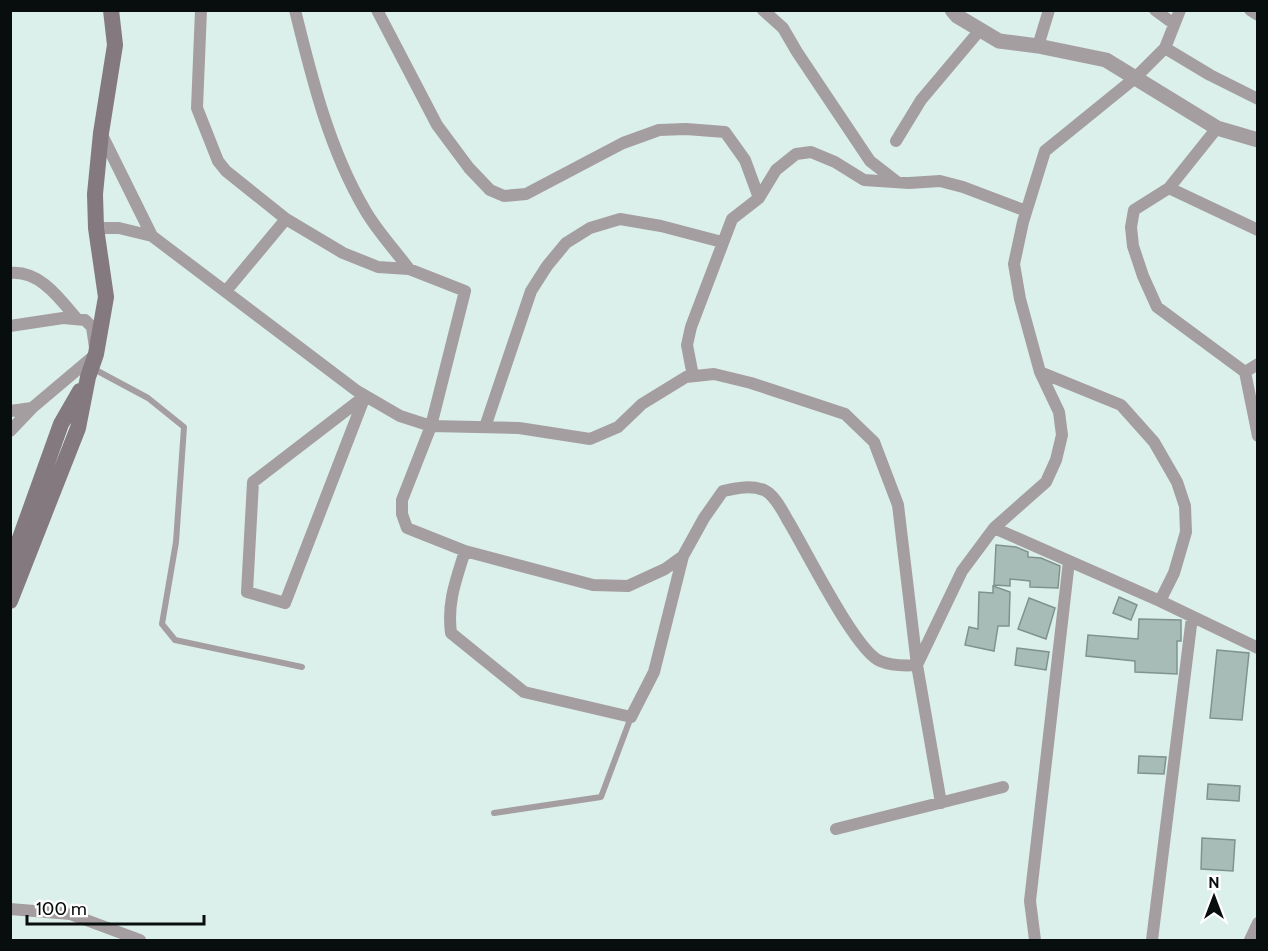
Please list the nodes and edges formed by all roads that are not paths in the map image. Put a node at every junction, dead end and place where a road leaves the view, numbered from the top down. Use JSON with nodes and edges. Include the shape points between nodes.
{"nodes":[{"id":1,"x":111,"y":10,"type":"edge"},
{"id":2,"x":201,"y":10,"type":"edge"},
{"id":3,"x":295,"y":10,"type":"edge"},
{"id":4,"x":376,"y":10,"type":"edge"},
{"id":5,"x":763,"y":10,"type":"edge"},
{"id":6,"x":952,"y":10,"type":"edge"},
{"id":7,"x":1049,"y":10,"type":"edge"},
{"id":8,"x":1155,"y":10,"type":"edge"},
{"id":9,"x":1180,"y":10,"type":"edge"},
{"id":10,"x":1250,"y":10,"type":"edge"},
{"id":11,"x":1257,"y":15,"type":"edge"},
{"id":12,"x":1174,"y":24,"type":"junction"},
{"id":13,"x":980,"y":30,"type":"junction"},
{"id":14,"x":1038,"y":46,"type":"junction"},
{"id":15,"x":1166,"y":48,"type":"junction"},
{"id":16,"x":1135,"y":78,"type":"junction"},
{"id":17,"x":1257,"y":99,"type":"edge"},
{"id":18,"x":1217,"y":128,"type":"junction"},
{"id":19,"x":101,"y":133,"type":"junction"},
{"id":20,"x":1257,"y":140,"type":"edge"},
{"id":21,"x":896,"y":141,"type":"dead end"},
{"id":22,"x":897,"y":183,"type":"junction"},
{"id":23,"x":1169,"y":188,"type":"junction"},
{"id":24,"x":759,"y":198,"type":"junction"},
{"id":25,"x":1026,"y":211,"type":"junction"},
{"id":26,"x":286,"y":219,"type":"junction"},
{"id":27,"x":96,"y":228,"type":"junction"},
{"id":28,"x":1257,"y":230,"type":"edge"},
{"id":29,"x":152,"y":236,"type":"junction"},
{"id":30,"x":722,"y":242,"type":"junction"},
{"id":31,"x":409,"y":269,"type":"junction"},
{"id":32,"x":10,"y":273,"type":"edge"},
{"id":33,"x":226,"y":291,"type":"junction"},
{"id":34,"x":77,"y":319,"type":"junction"},
{"id":35,"x":10,"y":326,"type":"edge"},
{"id":36,"x":1257,"y":364,"type":"edge"},
{"id":37,"x":92,"y":366,"type":"junction"},
{"id":38,"x":1040,"y":372,"type":"junction"},
{"id":39,"x":1245,"y":372,"type":"junction"},
{"id":40,"x":693,"y":376,"type":"junction"},
{"id":41,"x":365,"y":396,"type":"junction"},
{"id":42,"x":32,"y":408,"type":"junction"},
{"id":43,"x":10,"y":411,"type":"edge"},
{"id":44,"x":431,"y":426,"type":"junction"},
{"id":45,"x":485,"y":427,"type":"junction"},
{"id":46,"x":10,"y":431,"type":"edge"},
{"id":47,"x":1257,"y":436,"type":"edge"},
{"id":48,"x":994,"y":528,"type":"junction"},
{"id":49,"x":465,"y":551,"type":"junction"},
{"id":50,"x":683,"y":556,"type":"junction"},
{"id":51,"x":1069,"y":561,"type":"junction"},
{"id":52,"x":10,"y":566,"type":"edge"},
{"id":53,"x":1160,"y":601,"type":"junction"},
{"id":54,"x":10,"y":602,"type":"edge"},
{"id":55,"x":1192,"y":617,"type":"junction"},
{"id":56,"x":1257,"y":648,"type":"edge"},
{"id":57,"x":917,"y":665,"type":"junction"},
{"id":58,"x":302,"y":667,"type":"dead end"},
{"id":59,"x":632,"y":717,"type":"junction"},
{"id":60,"x":1004,"y":787,"type":"dead end"},
{"id":61,"x":941,"y":803,"type":"junction"},
{"id":62,"x":494,"y":813,"type":"dead end"},
{"id":63,"x":836,"y":829,"type":"dead end"},
{"id":64,"x":10,"y":909,"type":"edge"},
{"id":65,"x":1257,"y":923,"type":"edge"},
{"id":66,"x":140,"y":940,"type":"edge"},
{"id":67,"x":1035,"y":940,"type":"edge"},
{"id":68,"x":1152,"y":940,"type":"edge"},
{"id":69,"x":1250,"y":940,"type":"edge"}],
"edges":[{"from":1,"to":19,"type":"main road","via":[[115,45]]},
{"from":2,"to":26,"type":"street","via":[[197,108],[218,161]]},
{"from":3,"to":31,"type":"street","via":[[314,87],[344,170],[366,211]]},
{"from":4,"to":24,"type":"street","via":[[437,125],[490,190],[504,196],[526,194],[623,142],[659,130],[686,129],[725,132],[744,160]]},
{"from":5,"to":22,"type":"street","via":[[783,28],[870,161]]},
{"from":6,"to":13,"type":"street"},
{"from":7,"to":14,"type":"street"},
{"from":8,"to":12,"type":"street"},
{"from":9,"to":12,"type":"street"},
{"from":10,"to":11,"type":"street"},
{"from":12,"to":15,"type":"street"},
{"from":13,"to":14,"type":"street","via":[[999,41]]},
{"from":13,"to":21,"type":"street","via":[[921,100]]},
{"from":14,"to":16,"type":"street","via":[[1106,60]]},
{"from":15,"to":16,"type":"street"},
{"from":15,"to":17,"type":"street"},
{"from":16,"to":18,"type":"street"},
{"from":16,"to":25,"type":"street","via":[[1044,152]]},
{"from":18,"to":20,"type":"street"},
{"from":18,"to":23,"type":"street"},
{"from":19,"to":27,"type":"main road","via":[[94,194]]},
{"from":19,"to":29,"type":"street"},
{"from":22,"to":24,"type":"street","via":[[864,180],[812,152],[796,154],[776,170]]},
{"from":22,"to":25,"type":"street","via":[[940,181]]},
{"from":23,"to":28,"type":"street"},
{"from":23,"to":39,"type":"street","via":[[1134,210],[1133,246],[1143,276],[1157,307]]},
{"from":24,"to":30,"type":"street","via":[[732,219]]},
{"from":25,"to":38,"type":"street","via":[[1014,264]]},
{"from":26,"to":31,"type":"street","via":[[343,253],[378,267]]},
{"from":26,"to":33,"type":"street"},
{"from":27,"to":29,"type":"street","via":[[119,228]]},
{"from":27,"to":37,"type":"main road","via":[[106,297]]},
{"from":29,"to":33,"type":"street"},
{"from":30,"to":40,"type":"street","via":[[687,345]]},
{"from":30,"to":45,"type":"street","via":[[620,219],[590,228],[566,243],[531,291]]},
{"from":31,"to":44,"type":"street","via":[[465,291]]},
{"from":32,"to":34,"type":"street","via":[[23,272],[52,290]]},
{"from":33,"to":41,"type":"street"},
{"from":34,"to":35,"type":"street"},
{"from":34,"to":37,"type":"street","via":[[92,327]]},
{"from":36,"to":39,"type":"street"},
{"from":37,"to":42,"type":"street"},
{"from":37,"to":52,"type":"main road","via":[[62,424]]},
{"from":37,"to":54,"type":"main road","via":[[78,428]]},
{"from":37,"to":58,"type":"lane","via":[[147,398],[184,427],[176,542],[162,624],[175,640]]},
{"from":38,"to":48,"type":"street","via":[[1059,412],[1062,435],[1056,460],[1046,482]]},
{"from":38,"to":53,"type":"street","via":[[1120,405],[1154,442],[1177,482],[1185,506],[1186,532],[1174,573]]},
{"from":39,"to":47,"type":"street"},
{"from":40,"to":45,"type":"street","via":[[642,404],[618,427],[590,439]]},
{"from":40,"to":57,"type":"street","via":[[714,374],[751,383],[844,414],[874,442],[897,505]]},
{"from":41,"to":41,"type":"street","via":[[285,603],[247,592],[254,482]]},
{"from":41,"to":44,"type":"street","via":[[400,416]]},
{"from":42,"to":43,"type":"street"},
{"from":42,"to":46,"type":"street"},
{"from":44,"to":45,"type":"street"},
{"from":44,"to":49,"type":"street","via":[[402,500],[402,514],[407,528]]},
{"from":48,"to":51,"type":"street"},
{"from":48,"to":57,"type":"street","via":[[962,571]]},
{"from":49,"to":50,"type":"street","via":[[593,585],[628,586]]},
{"from":49,"to":59,"type":"street","via":[[448,614],[451,633],[524,692]]},
{"from":50,"to":57,"type":"street","via":[[723,491],[744,487],[766,491],[863,646],[879,661]]},
{"from":50,"to":59,"type":"street","via":[[654,672]]},
{"from":51,"to":53,"type":"street"},
{"from":51,"to":67,"type":"street","via":[[1030,901]]},
{"from":53,"to":55,"type":"street"},
{"from":55,"to":56,"type":"street"},
{"from":55,"to":68,"type":"street"},
{"from":57,"to":61,"type":"street"},
{"from":59,"to":62,"type":"lane","via":[[600,797]]},
{"from":60,"to":61,"type":"street"},
{"from":61,"to":63,"type":"street"},
{"from":64,"to":66,"type":"street","via":[[70,914]]},
{"from":65,"to":69,"type":"street"}]}
